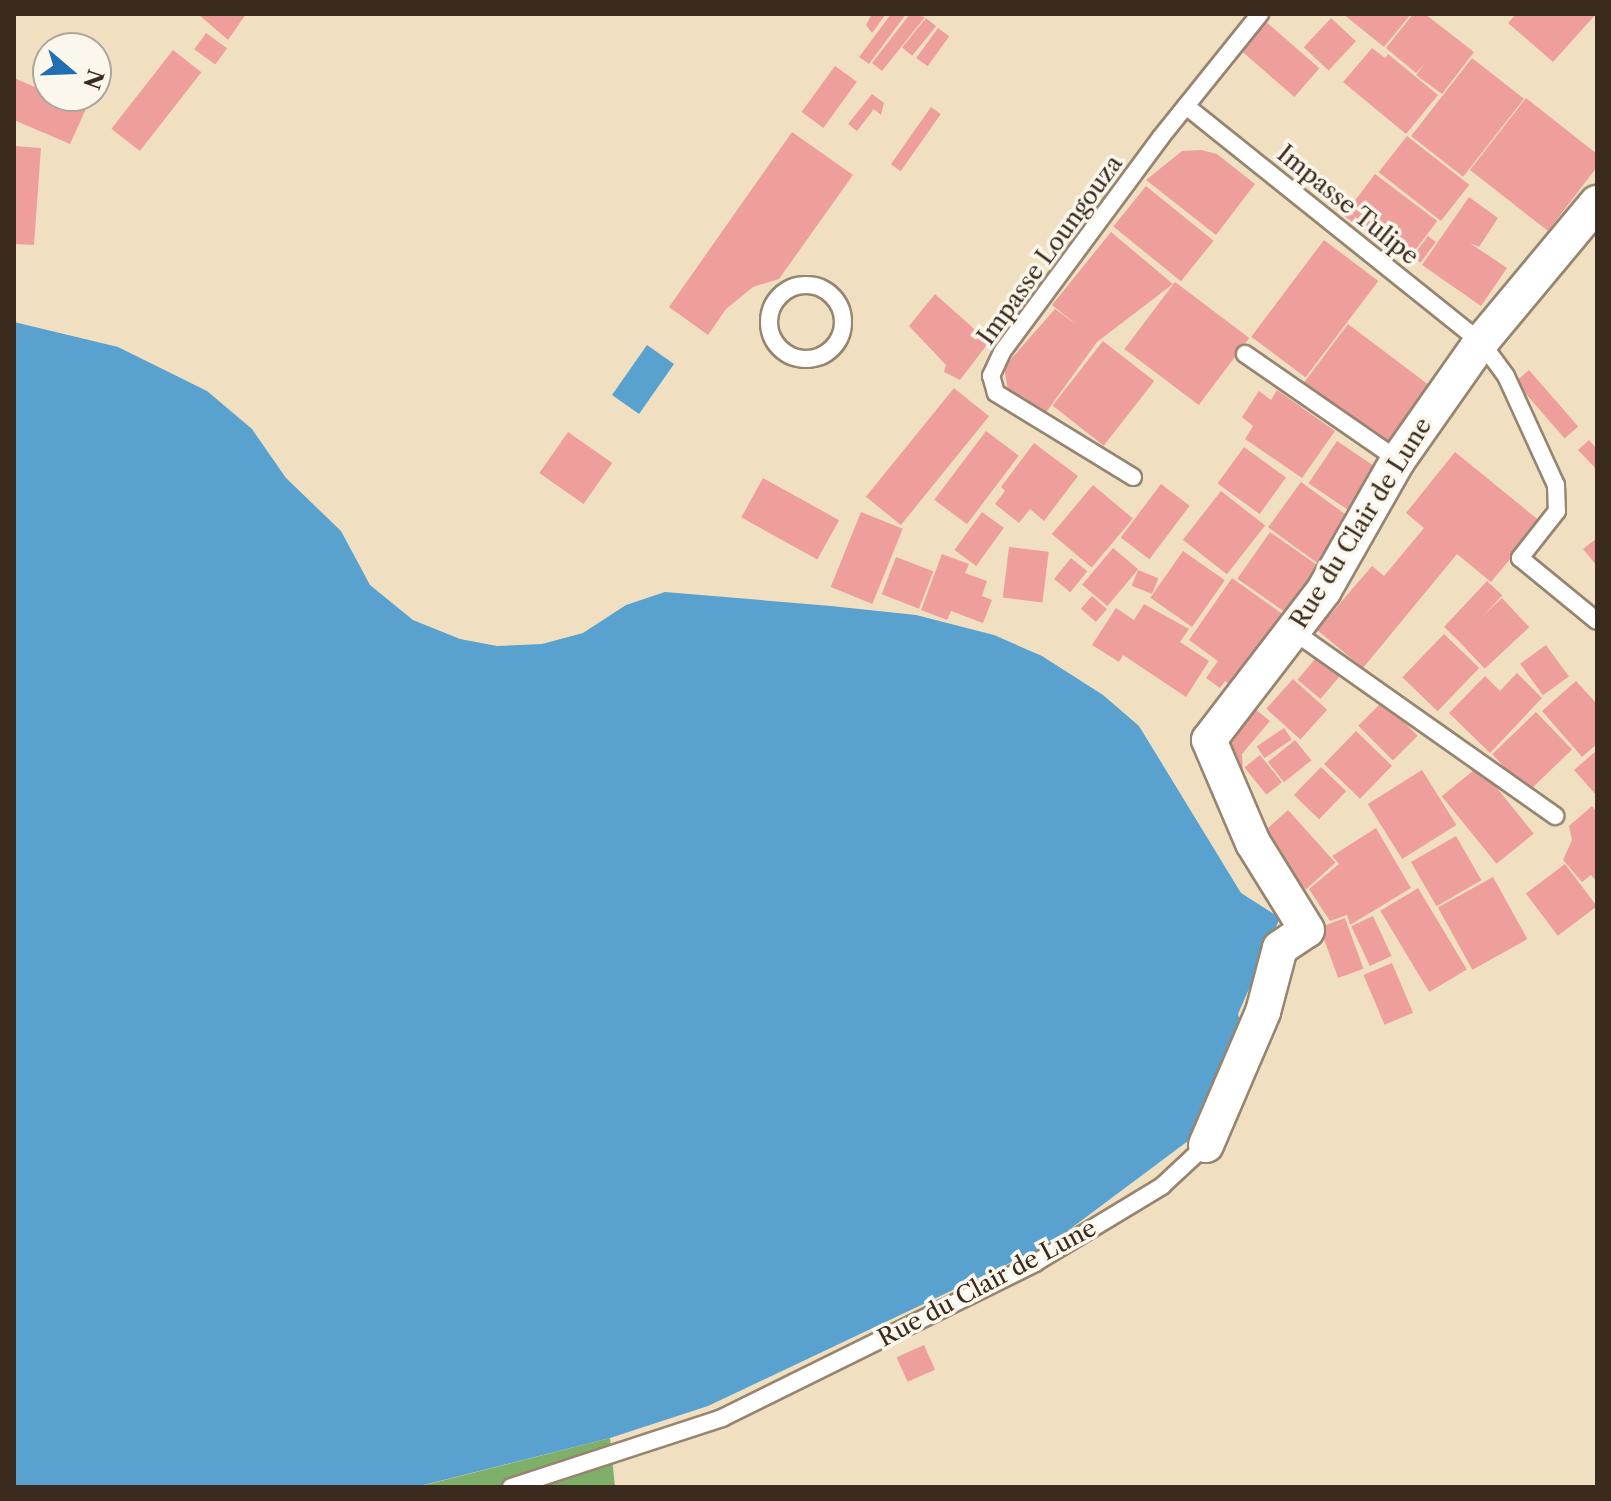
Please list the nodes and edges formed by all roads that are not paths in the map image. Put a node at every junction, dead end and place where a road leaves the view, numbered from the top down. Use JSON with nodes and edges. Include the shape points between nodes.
{"nodes":[{"id":1,"x":1260,"y":14,"type":"edge"},
{"id":2,"x":1186,"y":106,"type":"junction"},
{"id":3,"x":1597,"y":203,"type":"edge"},
{"id":4,"x":835,"y":298,"type":"joint"},
{"id":5,"x":1481,"y":342,"type":"junction"},
{"id":6,"x":1245,"y":354,"type":"dead end"},
{"id":7,"x":1398,"y":460,"type":"junction"},
{"id":8,"x":1133,"y":477,"type":"dead end"},
{"id":9,"x":1597,"y":621,"type":"edge"},
{"id":10,"x":1293,"y":631,"type":"junction"},
{"id":11,"x":1555,"y":816,"type":"dead end"},
{"id":12,"x":1206,"y":1145,"type":"joint"},
{"id":13,"x":511,"y":1487,"type":"edge"}],
"edges":[{"from":1,"to":2,"type":"lane","name":"Impasse Loungouza"},
{"from":2,"to":5,"type":"lane","name":"Impasse Tulipe"},
{"from":2,"to":8,"type":"lane","name":"Impasse Loungouza","via":[[1002,352],[991,376],[996,393]]},
{"from":3,"to":5,"type":"street","name":"Rue du Clair de Lune"},
{"from":4,"to":4,"type":"lane","via":[[821,287],[803,284],[786,290],[773,303],[772,338],[800,359],[818,357],[842,332],[843,314]]},
{"from":5,"to":7,"type":"street","name":"Rue du Clair de Lune"},
{"from":5,"to":9,"type":"lane","name":"Impasse Tulipe","via":[[1506,376],[1556,485],[1557,511],[1520,558]]},
{"from":6,"to":7,"type":"lane"},
{"from":7,"to":10,"type":"street","name":"Rue du Clair de Lune","via":[[1324,590]]},
{"from":10,"to":11,"type":"lane"},
{"from":10,"to":12,"type":"street","name":"Rue du Clair de Lune","via":[[1209,740],[1253,843],[1307,930],[1280,948],[1263,1012]]},
{"from":12,"to":13,"type":"lane","name":"Rue du Clair de Lune","via":[[1162,1186],[1035,1263],[722,1418]]}]}
